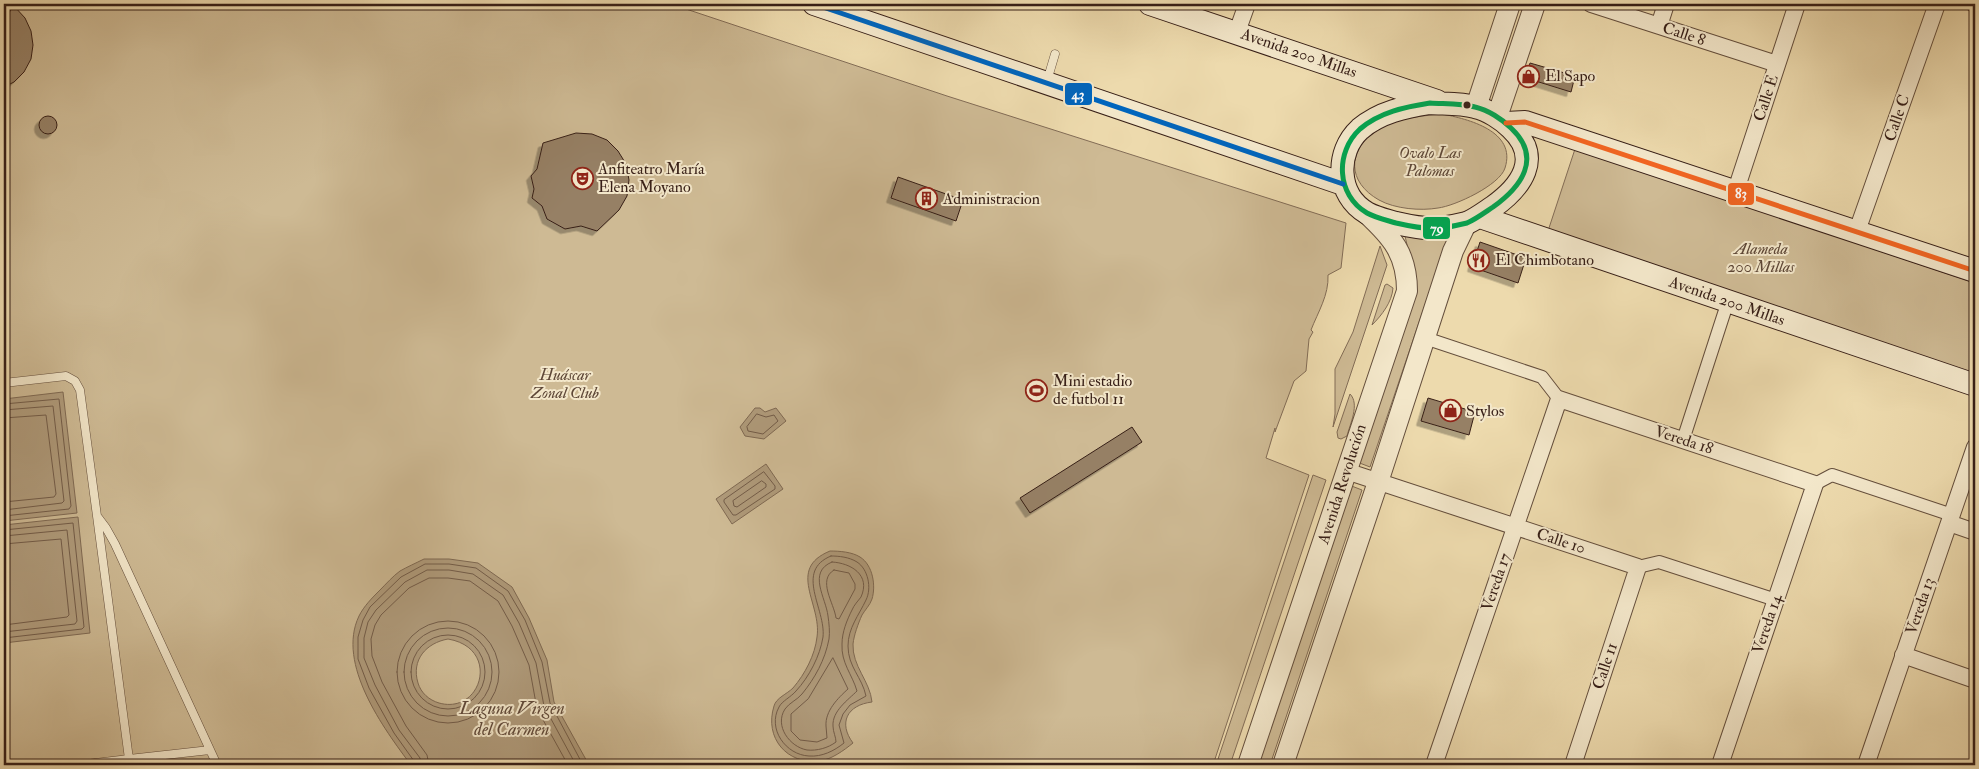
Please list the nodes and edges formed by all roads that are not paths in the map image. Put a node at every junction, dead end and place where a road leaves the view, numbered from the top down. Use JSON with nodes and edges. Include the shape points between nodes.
{"nodes":[{"id":1,"x":814,"y":4,"type":"edge"},
{"id":2,"x":1150,"y":4,"type":"edge"},
{"id":3,"x":1247,"y":4,"type":"edge"},
{"id":4,"x":1510,"y":4,"type":"edge"},
{"id":5,"x":1535,"y":4,"type":"edge"},
{"id":6,"x":1591,"y":4,"type":"edge"},
{"id":7,"x":1666,"y":4,"type":"edge"},
{"id":8,"x":1797,"y":4,"type":"edge"},
{"id":9,"x":1937,"y":4,"type":"edge"},
{"id":10,"x":1659,"y":26,"type":"junction"},
{"id":11,"x":1237,"y":32,"type":"junction"},
{"id":12,"x":1055,"y":54,"type":"dead end"},
{"id":13,"x":1777,"y":64,"type":"junction"},
{"id":14,"x":1047,"y":83,"type":"junction"},
{"id":15,"x":1447,"y":104,"type":"junction"},
{"id":16,"x":1476,"y":107,"type":"junction"},
{"id":17,"x":1501,"y":120,"type":"junction"},
{"id":18,"x":1343,"y":184,"type":"junction"},
{"id":19,"x":1734,"y":193,"type":"junction"},
{"id":20,"x":1366,"y":213,"type":"junction"},
{"id":21,"x":1473,"y":220,"type":"junction"},
{"id":22,"x":1857,"y":231,"type":"junction"},
{"id":23,"x":1975,"y":268,"type":"edge"},
{"id":24,"x":1728,"y":301,"type":"junction"},
{"id":25,"x":1425,"y":338,"type":"junction"},
{"id":26,"x":4,"y":383,"type":"edge"},
{"id":27,"x":1975,"y":385,"type":"edge"},
{"id":28,"x":1558,"y":399,"type":"junction"},
{"id":29,"x":1682,"y":440,"type":"junction"},
{"id":30,"x":1975,"y":447,"type":"edge"},
{"id":31,"x":1346,"y":472,"type":"junction"},
{"id":32,"x":1378,"y":482,"type":"junction"},
{"id":33,"x":1815,"y":484,"type":"junction"},
{"id":34,"x":97,"y":516,"type":"junction"},
{"id":35,"x":1950,"y":519,"type":"junction"},
{"id":36,"x":1515,"y":526,"type":"junction"},
{"id":37,"x":1975,"y":532,"type":"edge"},
{"id":38,"x":1638,"y":567,"type":"junction"},
{"id":39,"x":1776,"y":600,"type":"junction"},
{"id":40,"x":1904,"y":656,"type":"junction"},
{"id":41,"x":1975,"y":680,"type":"edge"},
{"id":42,"x":210,"y":750,"type":"junction"},
{"id":43,"x":129,"y":759,"type":"junction"},
{"id":44,"x":78,"y":765,"type":"edge"},
{"id":45,"x":217,"y":765,"type":"edge"},
{"id":46,"x":1248,"y":765,"type":"edge"},
{"id":47,"x":1283,"y":765,"type":"edge"},
{"id":48,"x":1434,"y":765,"type":"edge"},
{"id":49,"x":1573,"y":765,"type":"edge"},
{"id":50,"x":1720,"y":765,"type":"edge"},
{"id":51,"x":1866,"y":765,"type":"edge"}],
"edges":[{"from":1,"to":14,"type":"main road"},
{"from":2,"to":11,"type":"main road","name":"Avenida 200 Millas"},
{"from":3,"to":11,"type":"street"},
{"from":4,"to":16,"type":"street"},
{"from":5,"to":17,"type":"street"},
{"from":6,"to":10,"type":"street","name":"Calle 8"},
{"from":7,"to":10,"type":"street"},
{"from":8,"to":13,"type":"street","name":"Calle E"},
{"from":9,"to":22,"type":"street","name":"Calle C"},
{"from":10,"to":13,"type":"street","name":"Calle 8"},
{"from":11,"to":15,"type":"main road","name":"Avenida 200 Millas"},
{"from":12,"to":14,"type":"lane"},
{"from":13,"to":19,"type":"street","name":"Calle E"},
{"from":14,"to":18,"type":"main road"},
{"from":15,"to":16,"type":"main road"},
{"from":15,"to":18,"type":"main road","via":[[1398,108],[1361,129],[1352,138],[1342,161]]},
{"from":16,"to":17,"type":"main road"},
{"from":17,"to":19,"type":"main road","via":[[1525,122]]},
{"from":17,"to":21,"type":"main road","via":[[1519,135],[1526,150],[1527,167],[1521,181],[1507,196]]},
{"from":18,"to":20,"type":"main road"},
{"from":19,"to":22,"type":"main road"},
{"from":20,"to":21,"type":"main road","via":[[1407,226],[1439,228]]},
{"from":20,"to":31,"type":"street","name":"Avenida Revolución","via":[[1394,241],[1402,256],[1407,291]]},
{"from":21,"to":24,"type":"main road","name":"Avenida 200 Millas"},
{"from":21,"to":25,"type":"street","name":"Avenida Revolución","via":[[1453,251]]},
{"from":22,"to":23,"type":"main road"},
{"from":24,"to":27,"type":"main road","name":"Avenida 200 Millas"},
{"from":24,"to":29,"type":"street"},
{"from":25,"to":28,"type":"street","via":[[1542,377]]},
{"from":25,"to":32,"type":"street","name":"Avenida Revolución"},
{"from":26,"to":34,"type":"lane","via":[[57,376],[75,381],[80,390]]},
{"from":28,"to":29,"type":"street","name":"Vereda 18"},
{"from":28,"to":36,"type":"street","name":"Vereda 17"},
{"from":29,"to":33,"type":"street","name":"Vereda 18"},
{"from":30,"to":35,"type":"street","name":"Vereda 13"},
{"from":31,"to":32,"type":"street","name":"Calle 10"},
{"from":31,"to":46,"type":"street","name":"Avenida Revolución"},
{"from":32,"to":36,"type":"street","name":"Calle 10"},
{"from":32,"to":47,"type":"street","name":"Avenida Revolución"},
{"from":33,"to":35,"type":"street","via":[[1832,475]]},
{"from":33,"to":39,"type":"street","name":"Vereda 14"},
{"from":34,"to":42,"type":"lane","via":[[115,544]]},
{"from":34,"to":43,"type":"lane"},
{"from":35,"to":37,"type":"street"},
{"from":35,"to":40,"type":"street","name":"Vereda 13"},
{"from":36,"to":38,"type":"street","name":"Calle 10"},
{"from":36,"to":48,"type":"street","name":"Vereda 17"},
{"from":38,"to":39,"type":"street","name":"Calle 10","via":[[1659,562]]},
{"from":38,"to":49,"type":"street","name":"Calle 11"},
{"from":39,"to":50,"type":"street","name":"Vereda 14"},
{"from":40,"to":41,"type":"street"},
{"from":40,"to":51,"type":"street","name":"Vereda 13"},
{"from":42,"to":43,"type":"lane"},
{"from":42,"to":45,"type":"lane"},
{"from":43,"to":44,"type":"lane"}]}
